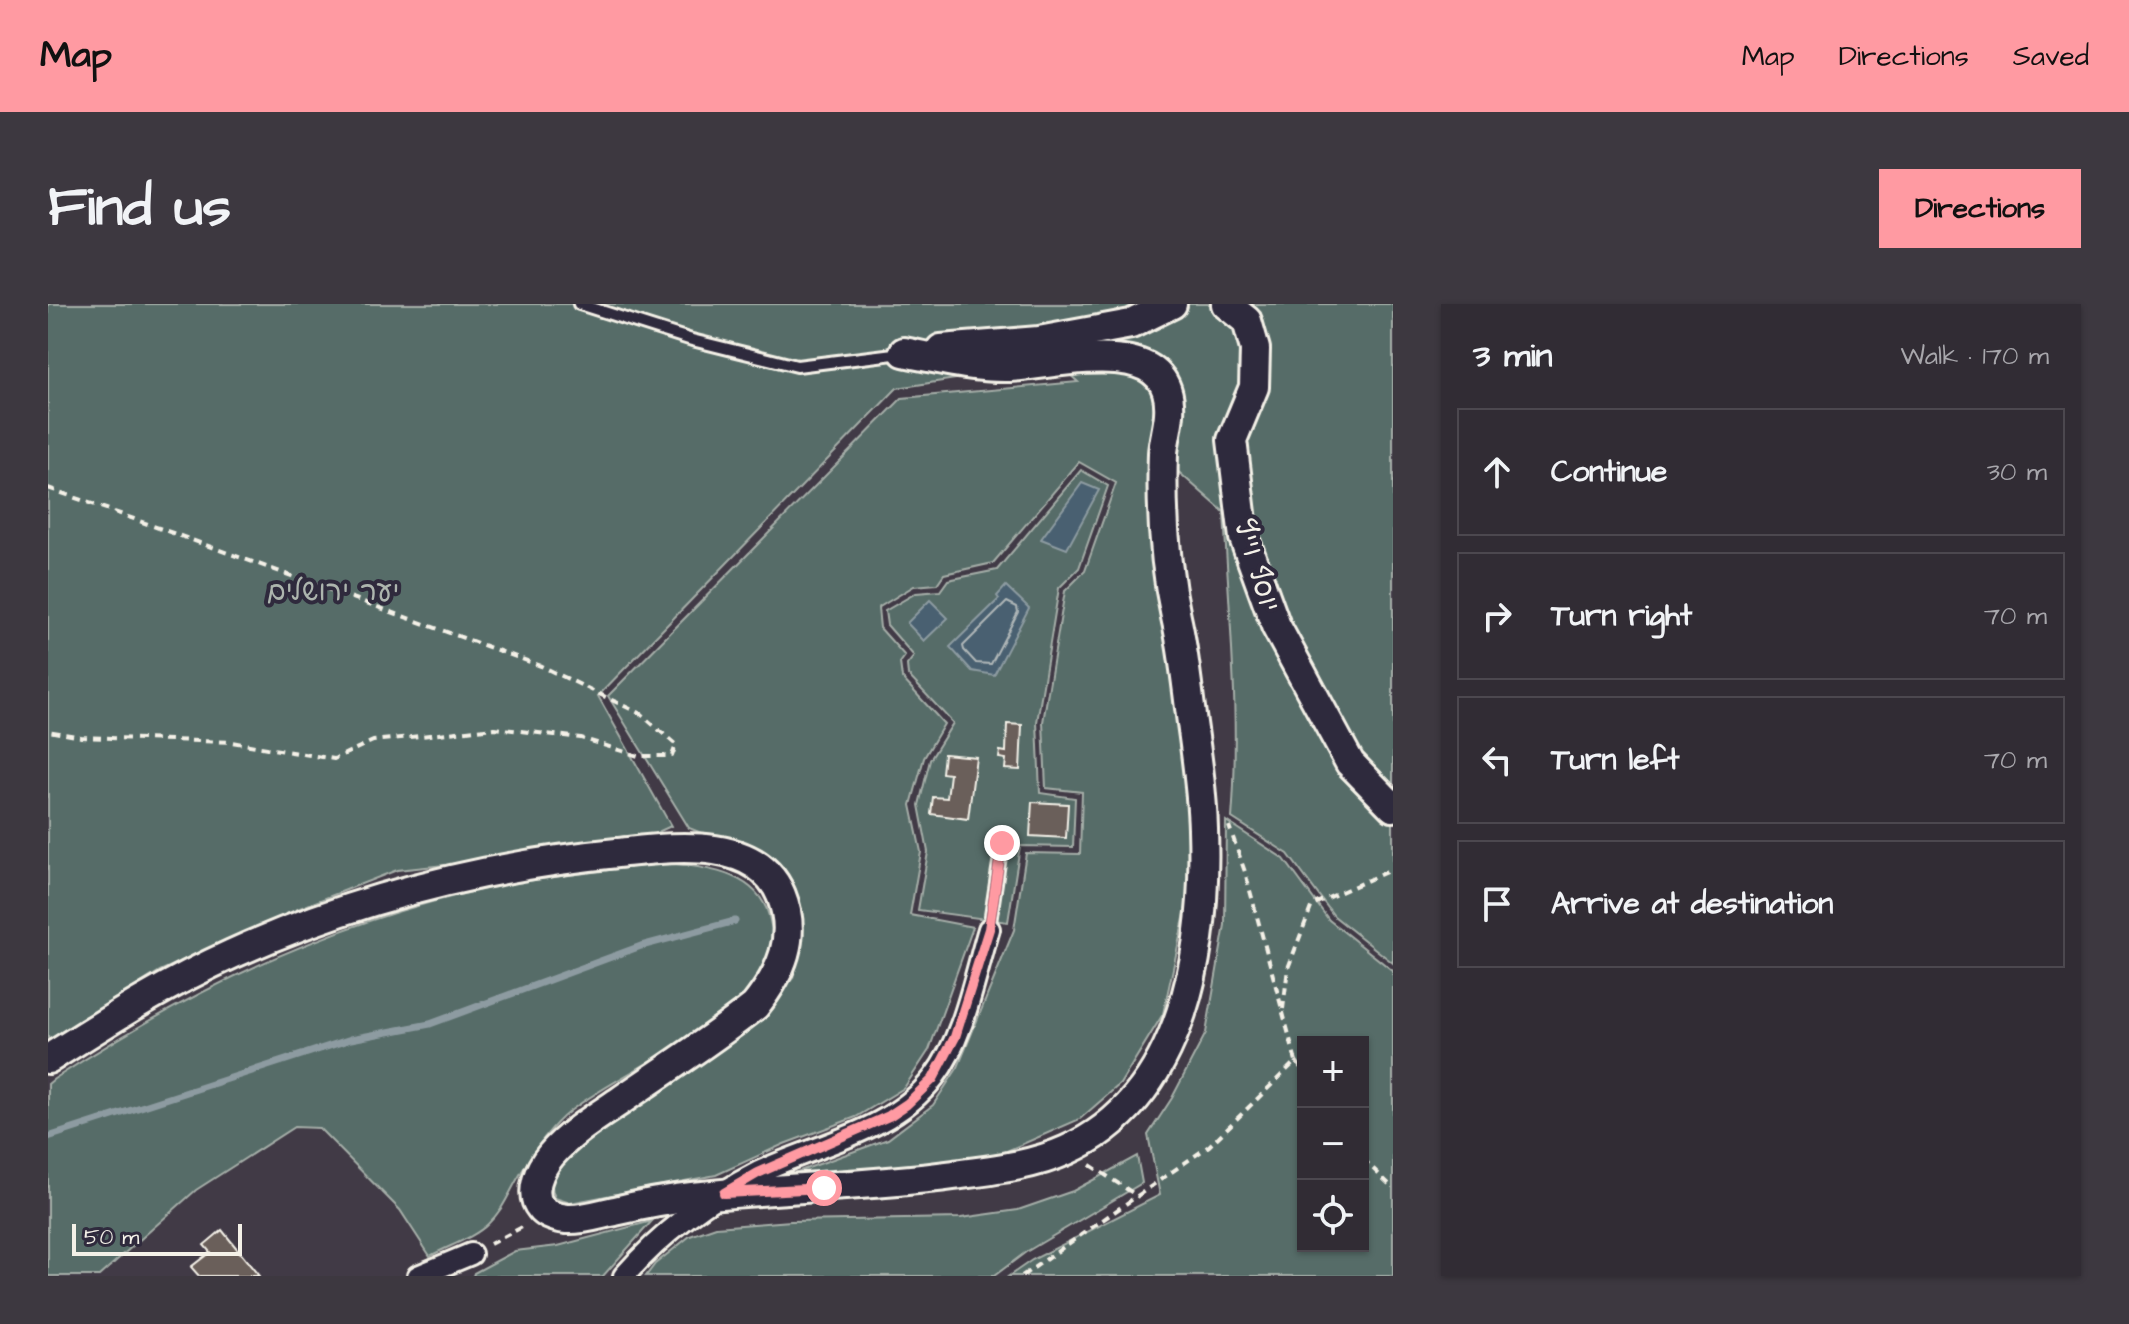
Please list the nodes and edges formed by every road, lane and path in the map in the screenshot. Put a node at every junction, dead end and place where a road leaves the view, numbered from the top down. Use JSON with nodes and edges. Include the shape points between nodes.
{"nodes":[{"id":1,"x":579,"y":304,"type":"edge"},
{"id":2,"x":1172,"y":304,"type":"edge"},
{"id":3,"x":1226,"y":304,"type":"edge"},
{"id":4,"x":904,"y":352,"type":"junction"},
{"id":5,"x":48,"y":488,"type":"edge"},
{"id":6,"x":48,"y":731,"type":"edge"},
{"id":7,"x":1393,"y":807,"type":"edge"},
{"id":8,"x":1225,"y":816,"type":"dead end"},
{"id":9,"x":1002,"y":843,"type":"dead end"},
{"id":10,"x":1393,"y":869,"type":"edge"},
{"id":11,"x":989,"y":929,"type":"joint"},
{"id":12,"x":1283,"y":1011,"type":"junction"},
{"id":13,"x":48,"y":1059,"type":"edge"},
{"id":14,"x":1296,"y":1061,"type":"joint"},
{"id":15,"x":1068,"y":1150,"type":"junction"},
{"id":16,"x":1369,"y":1165,"type":"edge"},
{"id":17,"x":1393,"y":1188,"type":"edge"},
{"id":18,"x":724,"y":1193,"type":"junction"},
{"id":19,"x":1139,"y":1197,"type":"junction"},
{"id":20,"x":548,"y":1214,"type":"junction"},
{"id":21,"x":471,"y":1254,"type":"joint"},
{"id":22,"x":426,"y":1274,"type":"edge"},
{"id":23,"x":624,"y":1276,"type":"edge"},
{"id":24,"x":1022,"y":1276,"type":"edge"}],
"edges":[{"from":1,"to":4,"type":"lane","via":[[797,366]]},
{"from":2,"to":4,"type":"main road","via":[[1131,324],[1039,341]]},
{"from":3,"to":7,"type":"main road","name":"יוסף וייץ","via":[[1247,321],[1255,349],[1254,387],[1232,440],[1244,538],[1276,626],[1350,763]]},
{"from":4,"to":15,"type":"main road","via":[[986,366],[1120,359],[1154,371],[1169,400],[1163,539],[1199,771],[1204,830],[1199,933],[1184,1003],[1159,1064],[1121,1114]]},
{"from":5,"to":6,"type":"path","via":[[541,666],[641,714],[676,745],[672,756],[638,756],[581,738],[495,728],[373,741],[334,759],[231,742],[81,737]]},
{"from":8,"to":12,"type":"path"},
{"from":9,"to":11,"type":"lane"},
{"from":10,"to":12,"type":"path","via":[[1312,905],[1288,968]]},
{"from":11,"to":18,"type":"street","via":[[955,1037],[942,1066],[921,1092],[866,1128],[758,1173]]},
{"from":12,"to":14,"type":"path"},
{"from":13,"to":20,"type":"main road","via":[[140,1001],[233,954],[332,914],[431,884],[523,863],[661,849],[703,848],[737,855],[762,869],[787,910],[787,947],[772,984],[732,1024],[552,1153],[536,1191]]},
{"from":14,"to":19,"type":"path","via":[[1209,1146]]},
{"from":15,"to":18,"type":"main road","via":[[1024,1164],[937,1178]]},
{"from":15,"to":19,"type":"path"},
{"from":16,"to":17,"type":"path"},
{"from":18,"to":20,"type":"main road","via":[[581,1218]]},
{"from":18,"to":23,"type":"street","via":[[668,1232]]},
{"from":19,"to":24,"type":"path"},
{"from":20,"to":21,"type":"path"},
{"from":21,"to":22,"type":"street"}]}
